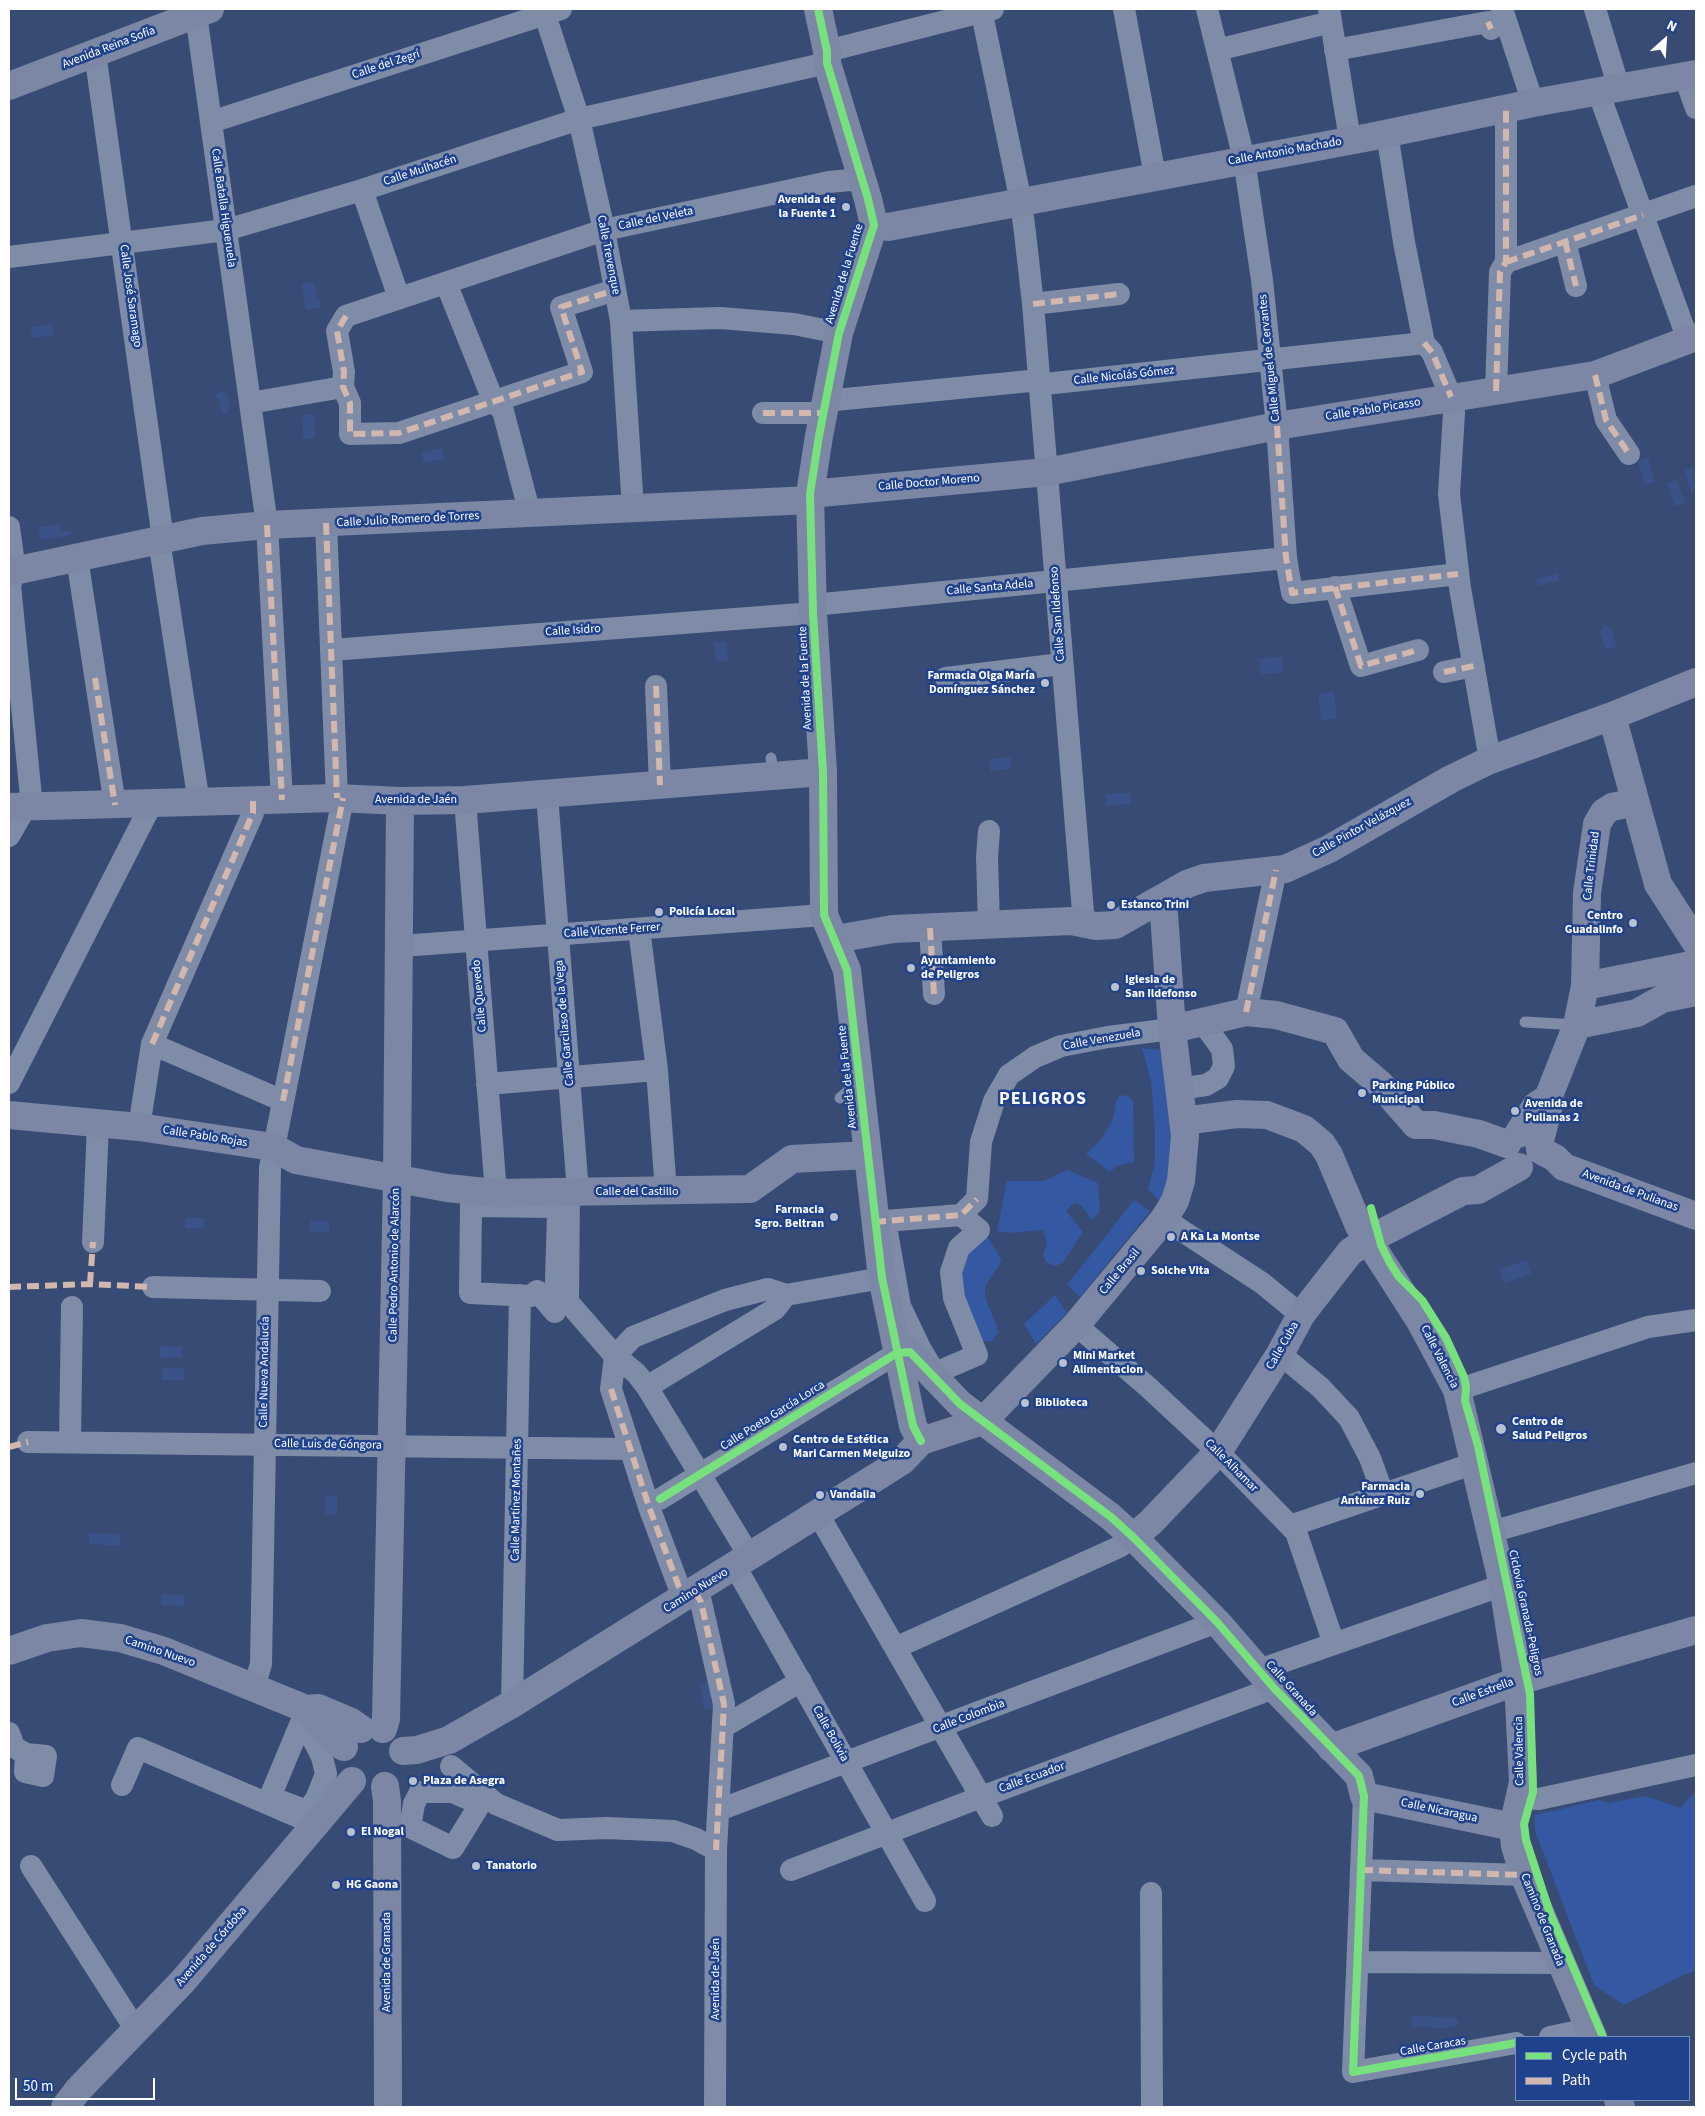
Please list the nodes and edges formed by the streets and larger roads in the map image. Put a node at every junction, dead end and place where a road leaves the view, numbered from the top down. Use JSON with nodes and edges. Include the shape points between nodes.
{"nodes":[{"id":1,"x":818,"y":9,"type":"edge"},
{"id":2,"x":1124,"y":9,"type":"edge"},
{"id":3,"x":1206,"y":9,"type":"edge"},
{"id":4,"x":1594,"y":9,"type":"edge"},
{"id":5,"x":549,"y":10,"type":"edge"},
{"id":6,"x":985,"y":10,"type":"edge"},
{"id":7,"x":203,"y":11,"type":"edge"},
{"id":8,"x":1330,"y":15,"type":"edge"},
{"id":9,"x":1494,"y":20,"type":"edge"},
{"id":10,"x":1217,"y":50,"type":"junction"},
{"id":11,"x":1335,"y":50,"type":"junction"},
{"id":12,"x":95,"y":53,"type":"junction"},
{"id":13,"x":827,"y":57,"type":"junction"},
{"id":14,"x":1691,"y":75,"type":"edge"},
{"id":15,"x":9,"y":86,"type":"edge"},
{"id":16,"x":1609,"y":90,"type":"junction"},
{"id":17,"x":1533,"y":103,"type":"junction"},
{"id":18,"x":1696,"y":108,"type":"edge"},
{"id":19,"x":1506,"y":109,"type":"junction"},
{"id":20,"x":579,"y":119,"type":"junction"},
{"id":21,"x":211,"y":122,"type":"junction"},
{"id":22,"x":1386,"y":134,"type":"junction"},
{"id":23,"x":1350,"y":140,"type":"junction"},
{"id":24,"x":1244,"y":159,"type":"junction"},
{"id":25,"x":1155,"y":176,"type":"junction"},
{"id":26,"x":861,"y":179,"type":"junction"},
{"id":27,"x":362,"y":190,"type":"junction"},
{"id":28,"x":1696,"y":196,"type":"edge"},
{"id":29,"x":1021,"y":202,"type":"junction"},
{"id":30,"x":1643,"y":216,"type":"junction"},
{"id":31,"x":874,"y":225,"type":"junction"},
{"id":32,"x":226,"y":230,"type":"junction"},
{"id":33,"x":604,"y":230,"type":"junction"},
{"id":34,"x":123,"y":242,"type":"junction"},
{"id":35,"x":1565,"y":242,"type":"junction"},
{"id":36,"x":9,"y":257,"type":"edge"},
{"id":37,"x":1506,"y":262,"type":"junction"},
{"id":38,"x":446,"y":283,"type":"junction"},
{"id":39,"x":1576,"y":286,"type":"dead end"},
{"id":40,"x":615,"y":290,"type":"junction"},
{"id":41,"x":1119,"y":294,"type":"dead end"},
{"id":42,"x":399,"y":298,"type":"junction"},
{"id":43,"x":1033,"y":304,"type":"junction"},
{"id":44,"x":621,"y":321,"type":"junction"},
{"id":45,"x":839,"y":333,"type":"junction"},
{"id":46,"x":1692,"y":338,"type":"edge"},
{"id":47,"x":1424,"y":342,"type":"junction"},
{"id":48,"x":1271,"y":360,"type":"junction"},
{"id":49,"x":1595,"y":375,"type":"junction"},
{"id":50,"x":1039,"y":383,"type":"junction"},
{"id":51,"x":343,"y":387,"type":"junction"},
{"id":52,"x":1496,"y":391,"type":"junction"},
{"id":53,"x":1451,"y":397,"type":"junction"},
{"id":54,"x":493,"y":400,"type":"junction"},
{"id":55,"x":250,"y":402,"type":"junction"},
{"id":56,"x":824,"y":407,"type":"junction"},
{"id":57,"x":763,"y":413,"type":"dead end"},
{"id":58,"x":1277,"y":426,"type":"junction"},
{"id":59,"x":1629,"y":454,"type":"dead end"},
{"id":60,"x":1046,"y":472,"type":"junction"},
{"id":61,"x":810,"y":497,"type":"junction"},
{"id":62,"x":633,"y":509,"type":"junction"},
{"id":63,"x":530,"y":514,"type":"junction"},
{"id":64,"x":326,"y":523,"type":"junction"},
{"id":65,"x":267,"y":525,"type":"junction"},
{"id":66,"x":9,"y":527,"type":"edge"},
{"id":67,"x":161,"y":539,"type":"junction"},
{"id":68,"x":77,"y":558,"type":"junction"},
{"id":69,"x":1286,"y":558,"type":"junction"},
{"id":70,"x":12,"y":571,"type":"edge"},
{"id":71,"x":1458,"y":574,"type":"junction"},
{"id":72,"x":1056,"y":582,"type":"junction"},
{"id":73,"x":1334,"y":587,"type":"junction"},
{"id":74,"x":813,"y":609,"type":"junction"},
{"id":75,"x":332,"y":650,"type":"junction"},
{"id":76,"x":1418,"y":650,"type":"dead end"},
{"id":77,"x":1061,"y":664,"type":"junction"},
{"id":78,"x":1474,"y":666,"type":"junction"},
{"id":79,"x":1444,"y":672,"type":"dead end"},
{"id":80,"x":946,"y":678,"type":"dead end"},
{"id":81,"x":1696,"y":682,"type":"edge"},
{"id":82,"x":656,"y":686,"type":"dead end"},
{"id":83,"x":1612,"y":716,"type":"junction"},
{"id":84,"x":1490,"y":760,"type":"junction"},
{"id":85,"x":823,"y":772,"type":"junction"},
{"id":86,"x":660,"y":785,"type":"junction"},
{"id":87,"x":339,"y":794,"type":"junction"},
{"id":88,"x":547,"y":795,"type":"junction"},
{"id":89,"x":282,"y":800,"type":"junction"},
{"id":90,"x":465,"y":800,"type":"junction"},
{"id":91,"x":253,"y":801,"type":"junction"},
{"id":92,"x":400,"y":801,"type":"junction"},
{"id":93,"x":1635,"y":802,"type":"junction"},
{"id":94,"x":199,"y":803,"type":"junction"},
{"id":95,"x":115,"y":805,"type":"junction"},
{"id":96,"x":151,"y":805,"type":"junction"},
{"id":97,"x":20,"y":807,"type":"edge"},
{"id":98,"x":989,"y":831,"type":"dead end"},
{"id":99,"x":9,"y":836,"type":"edge"},
{"id":100,"x":1276,"y":870,"type":"junction"},
{"id":101,"x":1164,"y":900,"type":"junction"},
{"id":102,"x":824,"y":915,"type":"junction"},
{"id":103,"x":1084,"y":924,"type":"junction"},
{"id":104,"x":989,"y":925,"type":"junction"},
{"id":105,"x":930,"y":928,"type":"junction"},
{"id":106,"x":639,"y":929,"type":"junction"},
{"id":107,"x":557,"y":934,"type":"junction"},
{"id":108,"x":476,"y":940,"type":"junction"},
{"id":109,"x":836,"y":940,"type":"junction"},
{"id":110,"x":1696,"y":943,"type":"edge"},
{"id":111,"x":401,"y":946,"type":"junction"},
{"id":112,"x":1696,"y":964,"type":"edge"},
{"id":113,"x":1585,"y":986,"type":"junction"},
{"id":114,"x":1696,"y":992,"type":"edge"},
{"id":115,"x":934,"y":994,"type":"dead end"},
{"id":116,"x":1246,"y":1012,"type":"junction"},
{"id":117,"x":1203,"y":1023,"type":"junction"},
{"id":118,"x":1577,"y":1025,"type":"junction"},
{"id":119,"x":1172,"y":1029,"type":"junction"},
{"id":120,"x":152,"y":1044,"type":"junction"},
{"id":121,"x":657,"y":1070,"type":"junction"},
{"id":122,"x":570,"y":1077,"type":"junction"},
{"id":123,"x":9,"y":1083,"type":"edge"},
{"id":124,"x":487,"y":1084,"type":"junction"},
{"id":125,"x":1179,"y":1089,"type":"junction"},
{"id":126,"x":283,"y":1101,"type":"junction"},
{"id":127,"x":9,"y":1115,"type":"edge"},
{"id":128,"x":1183,"y":1121,"type":"junction"},
{"id":129,"x":98,"y":1124,"type":"junction"},
{"id":130,"x":139,"y":1126,"type":"junction"},
{"id":131,"x":273,"y":1147,"type":"junction"},
{"id":132,"x":1522,"y":1151,"type":"junction"},
{"id":133,"x":868,"y":1155,"type":"junction"},
{"id":134,"x":397,"y":1179,"type":"junction"},
{"id":135,"x":574,"y":1192,"type":"junction"},
{"id":136,"x":666,"y":1192,"type":"junction"},
{"id":137,"x":496,"y":1193,"type":"junction"},
{"id":138,"x":961,"y":1215,"type":"junction"},
{"id":139,"x":1696,"y":1216,"type":"edge"},
{"id":140,"x":1164,"y":1218,"type":"junction"},
{"id":141,"x":880,"y":1222,"type":"junction"},
{"id":142,"x":1368,"y":1240,"type":"junction"},
{"id":143,"x":93,"y":1242,"type":"dead end"},
{"id":144,"x":882,"y":1278,"type":"junction"},
{"id":145,"x":153,"y":1287,"type":"dead end"},
{"id":146,"x":267,"y":1289,"type":"junction"},
{"id":147,"x":320,"y":1291,"type":"dead end"},
{"id":148,"x":520,"y":1295,"type":"junction"},
{"id":149,"x":786,"y":1295,"type":"junction"},
{"id":150,"x":72,"y":1307,"type":"dead end"},
{"id":151,"x":1302,"y":1315,"type":"junction"},
{"id":152,"x":1696,"y":1320,"type":"edge"},
{"id":153,"x":1076,"y":1325,"type":"junction"},
{"id":154,"x":897,"y":1353,"type":"junction"},
{"id":155,"x":1280,"y":1354,"type":"junction"},
{"id":156,"x":615,"y":1356,"type":"junction"},
{"id":157,"x":647,"y":1387,"type":"junction"},
{"id":158,"x":1457,"y":1390,"type":"junction"},
{"id":159,"x":984,"y":1421,"type":"junction"},
{"id":160,"x":922,"y":1440,"type":"junction"},
{"id":161,"x":28,"y":1442,"type":"dead end"},
{"id":162,"x":70,"y":1442,"type":"junction"},
{"id":163,"x":264,"y":1444,"type":"junction"},
{"id":164,"x":391,"y":1447,"type":"junction"},
{"id":165,"x":518,"y":1448,"type":"junction"},
{"id":166,"x":628,"y":1449,"type":"junction"},
{"id":167,"x":1218,"y":1452,"type":"junction"},
{"id":168,"x":1475,"y":1463,"type":"junction"},
{"id":169,"x":1696,"y":1473,"type":"edge"},
{"id":170,"x":699,"y":1475,"type":"junction"},
{"id":171,"x":1383,"y":1494,"type":"junction"},
{"id":172,"x":660,"y":1499,"type":"dead end"},
{"id":173,"x":818,"y":1514,"type":"junction"},
{"id":174,"x":1290,"y":1526,"type":"junction"},
{"id":175,"x":1491,"y":1532,"type":"junction"},
{"id":176,"x":1133,"y":1536,"type":"junction"},
{"id":177,"x":743,"y":1562,"type":"junction"},
{"id":178,"x":1503,"y":1585,"type":"junction"},
{"id":179,"x":690,"y":1595,"type":"junction"},
{"id":180,"x":1217,"y":1622,"type":"junction"},
{"id":181,"x":1696,"y":1630,"type":"edge"},
{"id":182,"x":1334,"y":1644,"type":"junction"},
{"id":183,"x":895,"y":1648,"type":"junction"},
{"id":184,"x":9,"y":1651,"type":"edge"},
{"id":185,"x":1266,"y":1679,"type":"junction"},
{"id":186,"x":801,"y":1681,"type":"junction"},
{"id":187,"x":1518,"y":1681,"type":"junction"},
{"id":188,"x":254,"y":1687,"type":"junction"},
{"id":189,"x":512,"y":1704,"type":"junction"},
{"id":190,"x":723,"y":1727,"type":"junction"},
{"id":191,"x":941,"y":1727,"type":"junction"},
{"id":192,"x":9,"y":1734,"type":"edge"},
{"id":193,"x":362,"y":1735,"type":"junction"},
{"id":194,"x":1331,"y":1748,"type":"junction"},
{"id":195,"x":403,"y":1751,"type":"junction"},
{"id":196,"x":26,"y":1754,"type":"dead end"},
{"id":197,"x":846,"y":1762,"type":"junction"},
{"id":198,"x":1696,"y":1765,"type":"edge"},
{"id":199,"x":451,"y":1766,"type":"dead end"},
{"id":200,"x":352,"y":1781,"type":"junction"},
{"id":201,"x":122,"y":1785,"type":"dead end"},
{"id":202,"x":385,"y":1786,"type":"junction"},
{"id":203,"x":1364,"y":1796,"type":"junction"},
{"id":204,"x":981,"y":1797,"type":"junction"},
{"id":205,"x":1521,"y":1798,"type":"junction"},
{"id":206,"x":719,"y":1810,"type":"junction"},
{"id":207,"x":992,"y":1816,"type":"dead end"},
{"id":208,"x":317,"y":1824,"type":"junction"},
{"id":209,"x":1513,"y":1827,"type":"junction"},
{"id":210,"x":887,"y":1834,"type":"junction"},
{"id":211,"x":716,"y":1850,"type":"junction"},
{"id":212,"x":31,"y":1866,"type":"dead end"},
{"id":213,"x":791,"y":1870,"type":"dead end"},
{"id":214,"x":1361,"y":1870,"type":"junction"},
{"id":215,"x":1524,"y":1875,"type":"junction"},
{"id":216,"x":1151,"y":1893,"type":"dead end"},
{"id":217,"x":925,"y":1901,"type":"dead end"},
{"id":218,"x":1358,"y":1962,"type":"junction"},
{"id":219,"x":1560,"y":1963,"type":"junction"},
{"id":220,"x":136,"y":2030,"type":"junction"},
{"id":221,"x":1590,"y":2033,"type":"edge"},
{"id":222,"x":1560,"y":2036,"type":"edge"},
{"id":223,"x":1515,"y":2043,"type":"edge"},
{"id":224,"x":1353,"y":2072,"type":"joint"},
{"id":225,"x":65,"y":2107,"type":"edge"},
{"id":226,"x":388,"y":2107,"type":"edge"},
{"id":227,"x":715,"y":2107,"type":"edge"},
{"id":228,"x":1152,"y":2107,"type":"edge"}],
"edges":[{"from":1,"to":13,"type":"street","name":"Avenida de la Fuente"},
{"from":2,"to":25,"type":"street"},
{"from":3,"to":10,"type":"street","name":"Calle Miguel de Cervantes"},
{"from":4,"to":16,"type":"street"},
{"from":5,"to":20,"type":"street","name":"Calle Trevenque"},
{"from":5,"to":21,"type":"street","name":"Calle del Zegrí"},
{"from":6,"to":13,"type":"street","name":"Calle Mulhacén"},
{"from":6,"to":29,"type":"street","name":"Calle San Ildefonso"},
{"from":7,"to":12,"type":"street","name":"Avenida Reina Sofía"},
{"from":7,"to":21,"type":"street","name":"Calle Batalla Higueruela"},
{"from":8,"to":10,"type":"street"},
{"from":8,"to":11,"type":"street"},
{"from":9,"to":11,"type":"street"},
{"from":9,"to":17,"type":"street"},
{"from":10,"to":24,"type":"street","name":"Calle Miguel de Cervantes"},
{"from":11,"to":23,"type":"street"},
{"from":12,"to":15,"type":"street","name":"Avenida Reina Sofía"},
{"from":12,"to":34,"type":"street","name":"Calle José Saramago"},
{"from":13,"to":20,"type":"street","name":"Calle Mulhacén"},
{"from":13,"to":26,"type":"street","name":"Avenida de la Fuente"},
{"from":14,"to":16,"type":"street","name":"Calle Antonio Machado"},
{"from":14,"to":18,"type":"street"},
{"from":16,"to":17,"type":"street","name":"Calle Antonio Machado"},
{"from":16,"to":30,"type":"street"},
{"from":17,"to":19,"type":"street","name":"Calle Antonio Machado"},
{"from":19,"to":22,"type":"street","name":"Calle Antonio Machado"},
{"from":19,"to":37,"type":"street"},
{"from":20,"to":27,"type":"street","name":"Calle Mulhacén"},
{"from":20,"to":33,"type":"street","name":"Calle Trevenque"},
{"from":21,"to":32,"type":"street","name":"Calle Batalla Higueruela"},
{"from":22,"to":23,"type":"street","name":"Calle Antonio Machado"},
{"from":22,"to":47,"type":"street"},
{"from":23,"to":24,"type":"street","name":"Calle Antonio Machado"},
{"from":24,"to":25,"type":"street","name":"Calle Antonio Machado"},
{"from":24,"to":48,"type":"street","name":"Calle Miguel de Cervantes"},
{"from":25,"to":29,"type":"street","name":"Calle Antonio Machado"},
{"from":26,"to":31,"type":"street","name":"Avenida de la Fuente"},
{"from":26,"to":33,"type":"street","name":"Calle del Veleta","via":[[829,182]]},
{"from":27,"to":32,"type":"street","name":"Calle Mulhacén"},
{"from":27,"to":42,"type":"street"},
{"from":28,"to":30,"type":"street"},
{"from":29,"to":31,"type":"street","name":"Calle Antonio Machado","via":[[888,227]]},
{"from":29,"to":43,"type":"street","name":"Calle San Ildefonso"},
{"from":30,"to":35,"type":"street"},
{"from":30,"to":46,"type":"street"},
{"from":31,"to":45,"type":"street","name":"Avenida de la Fuente"},
{"from":32,"to":34,"type":"street","name":"Calle Mulhacén"},
{"from":32,"to":55,"type":"street","name":"Calle Batalla Higueruela"},
{"from":33,"to":38,"type":"street","name":"Calle del Veleta"},
{"from":33,"to":40,"type":"street","name":"Calle Trevenque"},
{"from":34,"to":36,"type":"street","name":"Calle Mulhacén"},
{"from":34,"to":67,"type":"street","name":"Calle José Saramago"},
{"from":35,"to":37,"type":"street"},
{"from":35,"to":39,"type":"street"},
{"from":37,"to":52,"type":"street","via":[[1500,272]]},
{"from":38,"to":42,"type":"street","name":"Calle del Veleta"},
{"from":38,"to":54,"type":"street"},
{"from":40,"to":44,"type":"street","name":"Calle Trevenque"},
{"from":40,"to":54,"type":"street","via":[[561,307],[582,372]]},
{"from":41,"to":43,"type":"street"},
{"from":42,"to":51,"type":"street","name":"Calle del Veleta","via":[[346,316],[337,331],[344,372]]},
{"from":43,"to":50,"type":"street","name":"Calle San Ildefonso"},
{"from":44,"to":45,"type":"street","via":[[720,318],[794,324]]},
{"from":44,"to":62,"type":"street","name":"Calle Trevenque"},
{"from":45,"to":56,"type":"street","name":"Avenida de la Fuente"},
{"from":46,"to":49,"type":"street","name":"Calle Pablo Picasso"},
{"from":47,"to":48,"type":"street","name":"Calle Nicolás Gómez"},
{"from":47,"to":53,"type":"street","via":[[1432,352]]},
{"from":48,"to":50,"type":"street","name":"Calle Nicolás Gómez"},
{"from":48,"to":58,"type":"street","name":"Calle Miguel de Cervantes"},
{"from":49,"to":52,"type":"street","name":"Calle Pablo Picasso"},
{"from":49,"to":59,"type":"street","via":[[1606,420]]},
{"from":50,"to":56,"type":"street","name":"Calle Nicolás Gómez","via":[[1030,381]]},
{"from":50,"to":60,"type":"street","name":"Calle San Ildefonso"},
{"from":51,"to":54,"type":"street","via":[[350,404],[350,434],[399,433]]},
{"from":51,"to":55,"type":"street"},
{"from":52,"to":53,"type":"street","name":"Calle Pablo Picasso"},
{"from":53,"to":58,"type":"street","name":"Calle Pablo Picasso"},
{"from":53,"to":71,"type":"street","via":[[1454,413],[1449,494]]},
{"from":54,"to":63,"type":"street","via":[[503,411]]},
{"from":55,"to":65,"type":"street","name":"Calle Batalla Higueruela"},
{"from":56,"to":57,"type":"street"},
{"from":56,"to":61,"type":"street","name":"Avenida de la Fuente"},
{"from":58,"to":60,"type":"street","name":"Calle Pablo Picasso"},
{"from":58,"to":69,"type":"street","name":"Calle Miguel de Cervantes"},
{"from":60,"to":61,"type":"street","name":"Calle Doctor Moreno"},
{"from":60,"to":72,"type":"street","name":"Calle San Ildefonso"},
{"from":61,"to":62,"type":"street","name":"Calle Julio Romero de Torres"},
{"from":61,"to":74,"type":"street","name":"Avenida de la Fuente"},
{"from":62,"to":63,"type":"street","name":"Calle Julio Romero de Torres"},
{"from":63,"to":64,"type":"street","name":"Calle Julio Romero de Torres"},
{"from":64,"to":65,"type":"street","name":"Calle Julio Romero de Torres"},
{"from":64,"to":75,"type":"street","name":"Calle Nueva Andalucía"},
{"from":65,"to":67,"type":"street","name":"Calle Julio Romero de Torres","via":[[202,531]]},
{"from":65,"to":89,"type":"street","name":"Calle Batalla Higueruela"},
{"from":66,"to":70,"type":"street"},
{"from":67,"to":68,"type":"street","name":"Calle Julio Romero de Torres"},
{"from":67,"to":94,"type":"street","name":"Calle José Saramago"},
{"from":68,"to":70,"type":"street","name":"Calle Julio Romero de Torres"},
{"from":68,"to":95,"type":"street"},
{"from":69,"to":72,"type":"street","name":"Calle Santa Adela"},
{"from":69,"to":73,"type":"street","name":"Calle Miguel de Cervantes","via":[[1292,593]]},
{"from":70,"to":97,"type":"street"},
{"from":71,"to":73,"type":"street"},
{"from":71,"to":78,"type":"street"},
{"from":72,"to":74,"type":"street","name":"Calle Santa Adela"},
{"from":72,"to":77,"type":"street","name":"Calle San Ildefonso"},
{"from":73,"to":76,"type":"street","via":[[1361,666]]},
{"from":74,"to":75,"type":"street","name":"Calle Isidro"},
{"from":74,"to":85,"type":"street","name":"Avenida de la Fuente"},
{"from":75,"to":87,"type":"street","name":"Calle Nueva Andalucía"},
{"from":77,"to":80,"type":"street"},
{"from":77,"to":103,"type":"street","name":"Calle San Ildefonso"},
{"from":78,"to":79,"type":"street"},
{"from":78,"to":84,"type":"street"},
{"from":81,"to":83,"type":"street","name":"Calle Pintor Velázquez"},
{"from":82,"to":86,"type":"street"},
{"from":83,"to":84,"type":"street","name":"Calle Pintor Velázquez"},
{"from":83,"to":93,"type":"street"},
{"from":84,"to":100,"type":"street","name":"Calle Pintor Velázquez","via":[[1443,783],[1329,849]]},
{"from":85,"to":86,"type":"street","name":"Avenida de Jaén","via":[[772,767]]},
{"from":85,"to":102,"type":"street","name":"Avenida de la Fuente"},
{"from":86,"to":88,"type":"street","name":"Avenida de Jaén"},
{"from":87,"to":89,"type":"street","name":"Avenida de Jaén"},
{"from":87,"to":92,"type":"street","name":"Avenida de Jaén"},
{"from":87,"to":126,"type":"street","name":"Calle Nueva Andalucía"},
{"from":88,"to":90,"type":"street","name":"Avenida de Jaén"},
{"from":88,"to":107,"type":"street","name":"Calle Garcilaso de la Vega"},
{"from":89,"to":91,"type":"street","name":"Avenida de Jaén"},
{"from":90,"to":92,"type":"street","name":"Avenida de Jaén"},
{"from":90,"to":108,"type":"street","name":"Calle Quevedo"},
{"from":91,"to":94,"type":"street","name":"Avenida de Jaén"},
{"from":91,"to":120,"type":"street","via":[[254,812]]},
{"from":92,"to":111,"type":"street","name":"Calle Pedro Antonio de Alarcón"},
{"from":93,"to":110,"type":"street","via":[[1658,884]]},
{"from":93,"to":113,"type":"street","name":"Calle Trinidad","via":[[1612,807],[1604,812],[1597,824],[1587,893]]},
{"from":94,"to":96,"type":"street","name":"Avenida de Jaén"},
{"from":95,"to":96,"type":"street","name":"Avenida de Jaén"},
{"from":95,"to":97,"type":"street","name":"Avenida de Jaén"},
{"from":96,"to":123,"type":"street"},
{"from":97,"to":99,"type":"street","via":[[20,817]]},
{"from":98,"to":104,"type":"street"},
{"from":100,"to":101,"type":"street","name":"Calle Pintor Velázquez","via":[[1204,878]]},
{"from":100,"to":116,"type":"street"},
{"from":101,"to":103,"type":"street","name":"Calle Pintor Velázquez","via":[[1115,926]]},
{"from":101,"to":119,"type":"street"},
{"from":102,"to":106,"type":"street","name":"Calle Vicente Ferrer"},
{"from":102,"to":109,"type":"street","name":"Avenida de la Fuente"},
{"from":103,"to":104,"type":"street","name":"Calle Pintor Velázquez","via":[[1071,921]]},
{"from":104,"to":105,"type":"street","name":"Calle Pintor Velázquez"},
{"from":105,"to":109,"type":"street","name":"Calle Pintor Velázquez","via":[[893,929]]},
{"from":105,"to":115,"type":"street"},
{"from":106,"to":107,"type":"street","name":"Calle Vicente Ferrer"},
{"from":106,"to":121,"type":"street"},
{"from":107,"to":108,"type":"street","name":"Calle Vicente Ferrer"},
{"from":107,"to":122,"type":"street","name":"Calle Garcilaso de la Vega"},
{"from":108,"to":111,"type":"street","name":"Calle Vicente Ferrer"},
{"from":108,"to":124,"type":"street","name":"Calle Quevedo"},
{"from":109,"to":133,"type":"street","name":"Avenida de la Fuente","via":[[847,970],[850,1089]]},
{"from":111,"to":134,"type":"street","name":"Calle Pedro Antonio de Alarcón"},
{"from":112,"to":113,"type":"street"},
{"from":113,"to":118,"type":"street","name":"Calle Trinidad"},
{"from":114,"to":118,"type":"street","via":[[1662,1000],[1638,1013]]},
{"from":116,"to":117,"type":"street"},
{"from":116,"to":132,"type":"street","name":"Avenida de Pulianas","via":[[1276,1015],[1335,1031],[1350,1058],[1380,1084],[1416,1125],[1461,1130]]},
{"from":117,"to":119,"type":"street"},
{"from":117,"to":125,"type":"street","via":[[1222,1049],[1224,1066],[1218,1078],[1206,1086]]},
{"from":118,"to":132,"type":"street","name":"Calle Trinidad","via":[[1548,1098],[1536,1106]]},
{"from":119,"to":125,"type":"street","name":"Calle Brasil"},
{"from":119,"to":138,"type":"street","name":"Calle Venezuela","via":[[1061,1046],[1035,1057],[1009,1075],[994,1101],[981,1142],[977,1199]]},
{"from":120,"to":126,"type":"street"},
{"from":120,"to":130,"type":"street"},
{"from":121,"to":122,"type":"street"},
{"from":121,"to":136,"type":"street"},
{"from":122,"to":124,"type":"street"},
{"from":122,"to":135,"type":"street","name":"Calle Garcilaso de la Vega"},
{"from":124,"to":137,"type":"street","name":"Calle Quevedo"},
{"from":125,"to":128,"type":"street","name":"Calle Brasil"},
{"from":126,"to":131,"type":"street","name":"Calle Nueva Andalucía"},
{"from":127,"to":129,"type":"street","name":"Calle Pablo Rojas"},
{"from":128,"to":140,"type":"street","name":"Calle Brasil","via":[[1181,1181],[1175,1201]]},
{"from":128,"to":142,"type":"street","name":"Calle Valencia","via":[[1237,1114],[1267,1115],[1304,1129],[1322,1144],[1329,1155]]},
{"from":129,"to":130,"type":"street","name":"Calle Pablo Rojas"},
{"from":129,"to":143,"type":"street"},
{"from":130,"to":131,"type":"street","name":"Calle Pablo Rojas"},
{"from":131,"to":134,"type":"street","name":"Calle Pablo Rojas","via":[[296,1160]]},
{"from":131,"to":146,"type":"street","name":"Calle Nueva Andalucía"},
{"from":132,"to":139,"type":"street","name":"Avenida de Pulianas","via":[[1555,1158],[1564,1167]]},
{"from":132,"to":142,"type":"street","name":"Calle Cuba","via":[[1472,1180],[1464,1191]]},
{"from":133,"to":136,"type":"street","name":"Calle del Castillo","via":[[792,1159],[750,1189]]},
{"from":133,"to":141,"type":"street","name":"Avenida de la Fuente"},
{"from":134,"to":137,"type":"street","name":"Calle del Castillo"},
{"from":134,"to":164,"type":"street","name":"Calle Pedro Antonio de Alarcón"},
{"from":135,"to":136,"type":"street","name":"Calle del Castillo"},
{"from":135,"to":137,"type":"street","name":"Calle del Castillo"},
{"from":135,"to":156,"type":"street","name":"Calle Garcilaso de la Vega","via":[[568,1302]]},
{"from":138,"to":141,"type":"street"},
{"from":138,"to":141,"type":"street","via":[[979,1230],[959,1248],[951,1272],[954,1298],[977,1355],[935,1373],[900,1306]]},
{"from":140,"to":151,"type":"street","via":[[1262,1283]]},
{"from":140,"to":153,"type":"street","name":"Calle Brasil"},
{"from":141,"to":144,"type":"street","name":"Avenida de la Fuente"},
{"from":142,"to":151,"type":"street","name":"Calle Cuba","via":[[1350,1252]]},
{"from":142,"to":158,"type":"street","name":"Calle Valencia","via":[[1420,1321]]},
{"from":144,"to":149,"type":"street"},
{"from":144,"to":154,"type":"street","name":"Avenida de la Fuente"},
{"from":145,"to":146,"type":"street"},
{"from":146,"to":147,"type":"street"},
{"from":146,"to":163,"type":"street","name":"Calle Nueva Andalucía"},
{"from":148,"to":148,"type":"street","via":[[470,1293],[471,1206],[552,1207],[558,1214],[555,1312],[537,1291],[531,1296]]},
{"from":148,"to":165,"type":"street","name":"Calle Martínez Montañes"},
{"from":149,"to":156,"type":"street","via":[[768,1289],[725,1300],[633,1337]]},
{"from":149,"to":157,"type":"street","via":[[775,1309]]},
{"from":150,"to":162,"type":"street"},
{"from":151,"to":155,"type":"street","name":"Calle Cuba"},
{"from":152,"to":158,"type":"street","via":[[1648,1327]]},
{"from":153,"to":159,"type":"street","name":"Calle Brasil"},
{"from":153,"to":167,"type":"street","name":"Calle Alhamar"},
{"from":154,"to":159,"type":"street","via":[[910,1352],[960,1404]]},
{"from":154,"to":160,"type":"street","name":"Avenida de la Fuente","via":[[913,1426]]},
{"from":154,"to":170,"type":"street","name":"Calle Poeta García Lorca"},
{"from":155,"to":167,"type":"street","name":"Calle Cuba"},
{"from":155,"to":171,"type":"street","via":[[1320,1387],[1349,1418],[1370,1458]]},
{"from":156,"to":157,"type":"street","name":"Calle Garcilaso de la Vega"},
{"from":156,"to":166,"type":"street","name":"Avenida de Jaén","via":[[611,1389]]},
{"from":157,"to":170,"type":"street","name":"Calle Bolivia"},
{"from":158,"to":168,"type":"street","name":"Calle Valencia"},
{"from":159,"to":160,"type":"street","name":"Camino Nuevo"},
{"from":159,"to":176,"type":"street","name":"Calle Granada"},
{"from":160,"to":173,"type":"street","name":"Camino Nuevo","via":[[902,1461]]},
{"from":161,"to":162,"type":"street","name":"Calle Luis de Góngora"},
{"from":162,"to":163,"type":"street","name":"Calle Luis de Góngora"},
{"from":163,"to":164,"type":"street","name":"Calle Luis de Góngora"},
{"from":163,"to":188,"type":"street","name":"Calle Nueva Andalucía","via":[[262,1664]]},
{"from":164,"to":165,"type":"street","name":"Calle Luis de Góngora"},
{"from":164,"to":193,"type":"street","name":"Calle Pedro Antonio de Alarcón","via":[[386,1719]]},
{"from":165,"to":166,"type":"street","name":"Calle Luis de Góngora"},
{"from":165,"to":189,"type":"street","name":"Calle Martínez Montañes"},
{"from":166,"to":179,"type":"street","name":"Avenida de Jaén","via":[[679,1587]]},
{"from":167,"to":174,"type":"street","name":"Calle Alhamar"},
{"from":167,"to":176,"type":"street","name":"Calle Cuba","via":[[1150,1523]]},
{"from":168,"to":171,"type":"street"},
{"from":168,"to":175,"type":"street","name":"Calle Valencia"},
{"from":169,"to":175,"type":"street"},
{"from":170,"to":172,"type":"street","name":"Calle Poeta García Lorca"},
{"from":170,"to":177,"type":"street","name":"Calle Bolivia"},
{"from":171,"to":174,"type":"street"},
{"from":173,"to":177,"type":"street","name":"Camino Nuevo"},
{"from":173,"to":183,"type":"street"},
{"from":174,"to":182,"type":"street","name":"Calle Alhamar","via":[[1296,1532]]},
{"from":175,"to":178,"type":"street","name":"Calle Valencia"},
{"from":176,"to":180,"type":"street","name":"Calle Granada"},
{"from":176,"to":183,"type":"street","via":[[1119,1547]]},
{"from":177,"to":179,"type":"street","name":"Camino Nuevo"},
{"from":177,"to":186,"type":"street","name":"Calle Bolivia"},
{"from":178,"to":182,"type":"street","name":"Calle Ecuador"},
{"from":178,"to":187,"type":"street","name":"Calle Valencia"},
{"from":179,"to":189,"type":"street","name":"Camino Nuevo"},
{"from":179,"to":190,"type":"street","name":"Avenida de Jaén","via":[[701,1602],[724,1704]]},
{"from":180,"to":185,"type":"street","name":"Calle Granada"},
{"from":180,"to":191,"type":"street","name":"Calle Colombia"},
{"from":181,"to":187,"type":"street","name":"Calle Estrella"},
{"from":182,"to":185,"type":"street","name":"Calle Ecuador"},
{"from":183,"to":191,"type":"street"},
{"from":184,"to":188,"type":"street","name":"Camino Nuevo","via":[[47,1638],[73,1634],[120,1638],[164,1651]]},
{"from":185,"to":194,"type":"street","name":"Calle Granada"},
{"from":185,"to":204,"type":"street","name":"Calle Ecuador"},
{"from":186,"to":190,"type":"street"},
{"from":186,"to":197,"type":"street","name":"Calle Bolivia"},
{"from":187,"to":194,"type":"street","name":"Calle Estrella"},
{"from":187,"to":205,"type":"street","name":"Calle Valencia"},
{"from":188,"to":193,"type":"street","name":"Camino Nuevo","via":[[306,1709],[335,1741]]},
{"from":189,"to":195,"type":"street","name":"Camino Nuevo","via":[[449,1740]]},
{"from":190,"to":206,"type":"street","name":"Avenida de Jaén"},
{"from":191,"to":197,"type":"street","name":"Calle Colombia"},
{"from":191,"to":204,"type":"street"},
{"from":192,"to":196,"type":"street","via":[[14,1747]]},
{"from":193,"to":195,"type":"street","via":[[398,1740]]},
{"from":193,"to":200,"type":"street","via":[[344,1768]]},
{"from":194,"to":203,"type":"street","name":"Calle Granada","via":[[1359,1776]]},
{"from":195,"to":202,"type":"street","via":[[400,1773]]},
{"from":197,"to":206,"type":"street","name":"Calle Colombia"},
{"from":197,"to":210,"type":"street","name":"Calle Bolivia"},
{"from":198,"to":205,"type":"street","via":[[1539,1799]]},
{"from":199,"to":211,"type":"street","via":[[496,1804],[558,1830],[673,1831]]},
{"from":200,"to":202,"type":"street","via":[[369,1788]]},
{"from":200,"to":208,"type":"street","name":"Avenida de Córdoba"},
{"from":201,"to":208,"type":"street","via":[[138,1748]]},
{"from":202,"to":226,"type":"street","name":"Avenida de Granada"},
{"from":203,"to":209,"type":"street","name":"Calle Nicaragua"},
{"from":203,"to":214,"type":"street","name":"Calle Granada"},
{"from":204,"to":207,"type":"street"},
{"from":204,"to":210,"type":"street","name":"Calle Ecuador"},
{"from":205,"to":209,"type":"street","name":"Camino de Granada"},
{"from":206,"to":211,"type":"street","name":"Avenida de Jaén"},
{"from":208,"to":220,"type":"street","name":"Avenida de Córdoba","via":[[183,1981]]},
{"from":209,"to":215,"type":"street","name":"Camino de Granada"},
{"from":210,"to":213,"type":"street","name":"Calle Ecuador"},
{"from":210,"to":217,"type":"street","name":"Calle Bolivia"},
{"from":211,"to":227,"type":"street","name":"Avenida de Jaén"},
{"from":212,"to":220,"type":"street"},
{"from":214,"to":215,"type":"street"},
{"from":214,"to":218,"type":"street","name":"Calle Granada"},
{"from":215,"to":219,"type":"street","name":"Camino de Granada"},
{"from":216,"to":228,"type":"street"},
{"from":218,"to":219,"type":"street"},
{"from":218,"to":224,"type":"street","name":"Calle Granada"},
{"from":219,"to":221,"type":"street","name":"Camino de Granada"},
{"from":220,"to":225,"type":"street","name":"Avenida de Córdoba"},
{"from":221,"to":222,"type":"street"},
{"from":223,"to":224,"type":"street","name":"Calle Caracas"}]}
